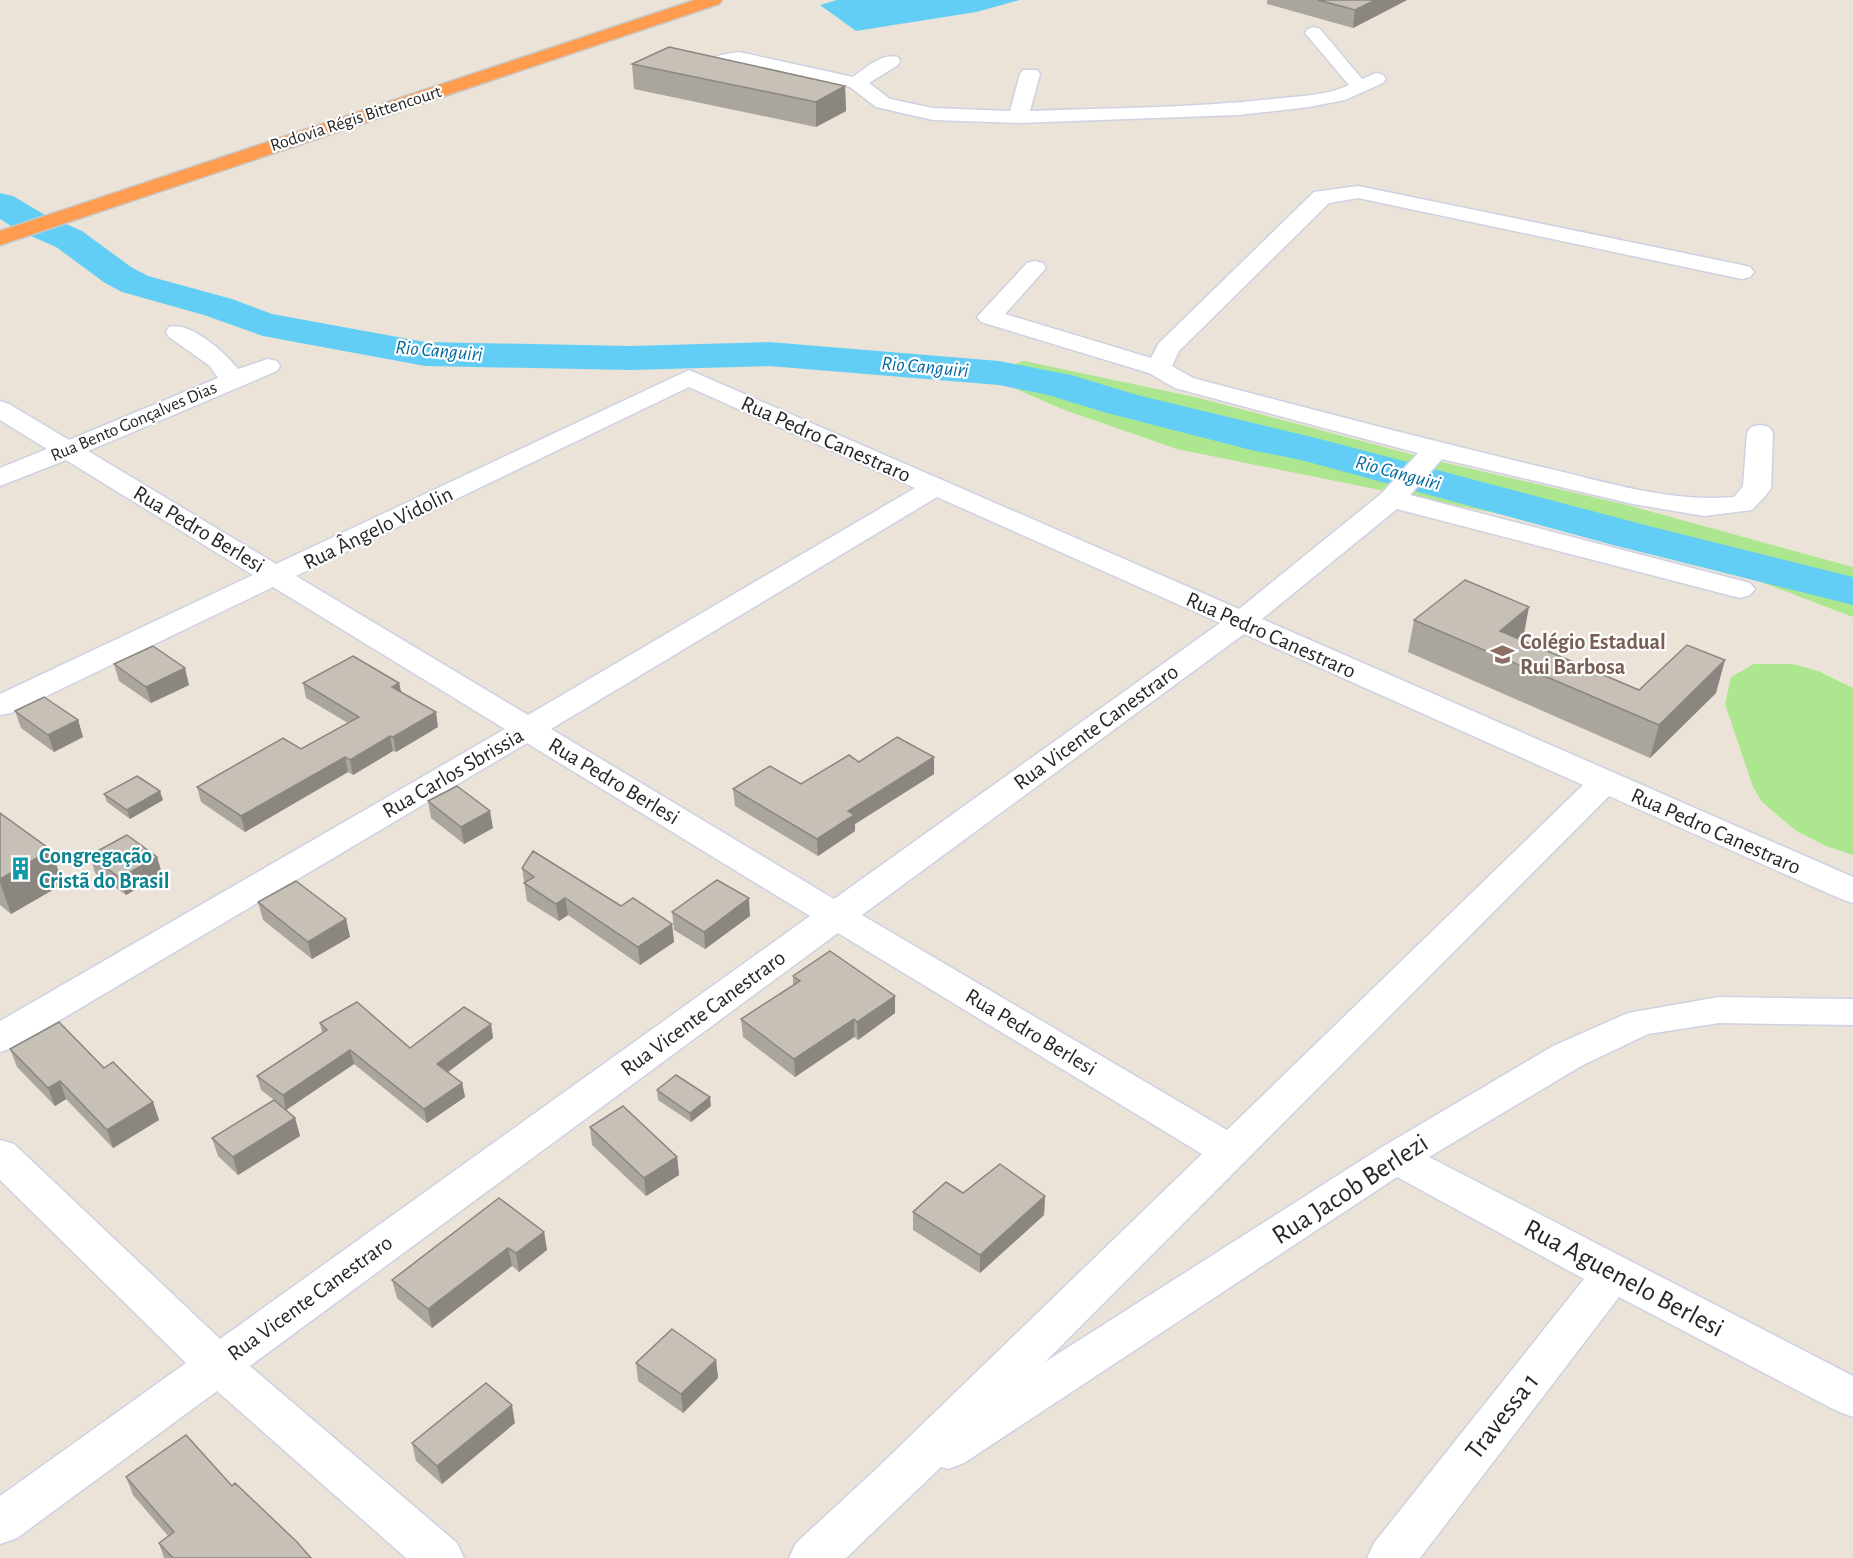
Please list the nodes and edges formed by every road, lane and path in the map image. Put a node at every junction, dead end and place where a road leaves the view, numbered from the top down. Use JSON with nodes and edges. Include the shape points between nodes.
{"nodes":[{"id":1,"x":679,"y":0,"type":"edge"},
{"id":2,"x":712,"y":0,"type":"edge"},
{"id":3,"x":1314,"y":33,"type":"dead end"},
{"id":4,"x":891,"y":62,"type":"dead end"},
{"id":5,"x":706,"y":68,"type":"edge"},
{"id":6,"x":1030,"y":74,"type":"dead end"},
{"id":7,"x":1376,"y":78,"type":"dead end"},
{"id":8,"x":1353,"y":80,"type":"dead end"},
{"id":9,"x":856,"y":83,"type":"junction"},
{"id":10,"x":1018,"y":117,"type":"junction"},
{"id":11,"x":69,"y":208,"type":"junction"},
{"id":12,"x":0,"y":224,"type":"edge"},
{"id":13,"x":0,"y":238,"type":"edge"},
{"id":14,"x":1035,"y":268,"type":"dead end"},
{"id":15,"x":1742,"y":272,"type":"dead end"},
{"id":16,"x":178,"y":332,"type":"dead end"},
{"id":17,"x":268,"y":366,"type":"dead end"},
{"id":18,"x":1158,"y":368,"type":"junction"},
{"id":19,"x":689,"y":378,"type":"joint"},
{"id":20,"x":233,"y":380,"type":"junction"},
{"id":21,"x":0,"y":410,"type":"edge"},
{"id":22,"x":1760,"y":433,"type":"dead end"},
{"id":23,"x":68,"y":450,"type":"junction"},
{"id":24,"x":1430,"y":457,"type":"junction"},
{"id":25,"x":0,"y":478,"type":"edge"},
{"id":26,"x":935,"y":487,"type":"junction"},
{"id":27,"x":1395,"y":496,"type":"junction"},
{"id":28,"x":276,"y":576,"type":"junction"},
{"id":29,"x":1740,"y":589,"type":"dead end"},
{"id":30,"x":1241,"y":622,"type":"junction"},
{"id":31,"x":0,"y":706,"type":"edge"},
{"id":32,"x":528,"y":729,"type":"junction"},
{"id":33,"x":1605,"y":782,"type":"junction"},
{"id":34,"x":1853,"y":891,"type":"edge"},
{"id":35,"x":836,"y":916,"type":"junction"},
{"id":36,"x":1853,"y":1012,"type":"edge"},
{"id":37,"x":0,"y":1038,"type":"edge"},
{"id":38,"x":1230,"y":1151,"type":"junction"},
{"id":39,"x":0,"y":1155,"type":"edge"},
{"id":40,"x":1396,"y":1158,"type":"junction"},
{"id":41,"x":1613,"y":1274,"type":"junction"},
{"id":42,"x":218,"y":1365,"type":"junction"},
{"id":43,"x":1853,"y":1398,"type":"edge"},
{"id":44,"x":889,"y":1488,"type":"junction"},
{"id":45,"x":0,"y":1523,"type":"edge"},
{"id":46,"x":440,"y":1558,"type":"edge"},
{"id":47,"x":813,"y":1558,"type":"edge"},
{"id":48,"x":1391,"y":1558,"type":"edge"}],
"edges":[{"from":1,"to":11,"type":"highway","name":"Rodovia Régis Bittencourt"},
{"from":2,"to":11,"type":"highway","name":"Rodovia Régis Bittencourt"},
{"from":3,"to":8,"type":"street"},
{"from":4,"to":9,"type":"street"},
{"from":5,"to":9,"type":"street","via":[[739,58]]},
{"from":6,"to":10,"type":"street"},
{"from":7,"to":10,"type":"street","via":[[1345,94],[1238,109]]},
{"from":9,"to":10,"type":"street","via":[[883,103],[933,114]]},
{"from":11,"to":12,"type":"highway","name":"Rodovia Régis Bittencourt"},
{"from":11,"to":13,"type":"highway","name":"Rodovia Régis Bittencourt"},
{"from":14,"to":18,"type":"street","via":[[989,316]]},
{"from":15,"to":18,"type":"street","via":[[1358,192],[1339,193],[1322,196],[1168,348]]},
{"from":16,"to":20,"type":"street","via":[[219,361]]},
{"from":17,"to":20,"type":"street","name":"Rua Bento Gonçalves Dias"},
{"from":18,"to":24,"type":"street","via":[[1184,383]]},
{"from":19,"to":26,"type":"street","name":"Rua Pedro Canestraro"},
{"from":19,"to":28,"type":"street","name":"Rua Ângelo Vidolin"},
{"from":20,"to":23,"type":"street","name":"Rua Bento Gonçalves Dias"},
{"from":21,"to":23,"type":"street","name":"Rua Pedro Berlesi"},
{"from":22,"to":24,"type":"street","via":[[1757,488],[1742,504],[1704,508]]},
{"from":23,"to":25,"type":"street","name":"Rua Bento Gonçalves Dias"},
{"from":23,"to":28,"type":"street","name":"Rua Pedro Berlesi"},
{"from":24,"to":27,"type":"street","name":"Rua Vicente Canestraro"},
{"from":26,"to":30,"type":"street","name":"Rua Pedro Canestraro"},
{"from":26,"to":32,"type":"street","name":"Rua Carlos Sbrissia"},
{"from":27,"to":29,"type":"street"},
{"from":27,"to":30,"type":"street","name":"Rua Vicente Canestraro"},
{"from":28,"to":31,"type":"street","name":"Rua Ângelo Vidolin"},
{"from":28,"to":32,"type":"street","name":"Rua Pedro Berlesi"},
{"from":30,"to":33,"type":"street","name":"Rua Pedro Canestraro"},
{"from":30,"to":35,"type":"street","name":"Rua Vicente Canestraro"},
{"from":32,"to":35,"type":"street","name":"Rua Pedro Berlesi"},
{"from":32,"to":37,"type":"street","name":"Rua Carlos Sbrissia"},
{"from":33,"to":34,"type":"street","name":"Rua Pedro Canestraro"},
{"from":33,"to":38,"type":"street","name":"Rua Jacob Berlezi"},
{"from":35,"to":38,"type":"street","name":"Rua Pedro Berlesi"},
{"from":35,"to":42,"type":"street","name":"Rua Vicente Canestraro"},
{"from":36,"to":40,"type":"street","name":"Rua Jacob Berlezi","via":[[1719,1011],[1641,1022],[1567,1056]]},
{"from":38,"to":44,"type":"street","name":"Rua Jacob Berlezi"},
{"from":39,"to":42,"type":"street"},
{"from":40,"to":41,"type":"street","name":"Rua Aguenelo Berlesi"},
{"from":40,"to":44,"type":"street","name":"Rua Jacob Berlezi"},
{"from":41,"to":43,"type":"street","name":"Rua Aguenelo Berlesi"},
{"from":41,"to":48,"type":"street","name":"Travessa 1"},
{"from":42,"to":45,"type":"street","name":"Rua Vicente Canestraro"},
{"from":42,"to":46,"type":"street"},
{"from":44,"to":47,"type":"street","name":"Rua Jacob Berlezi"}]}
